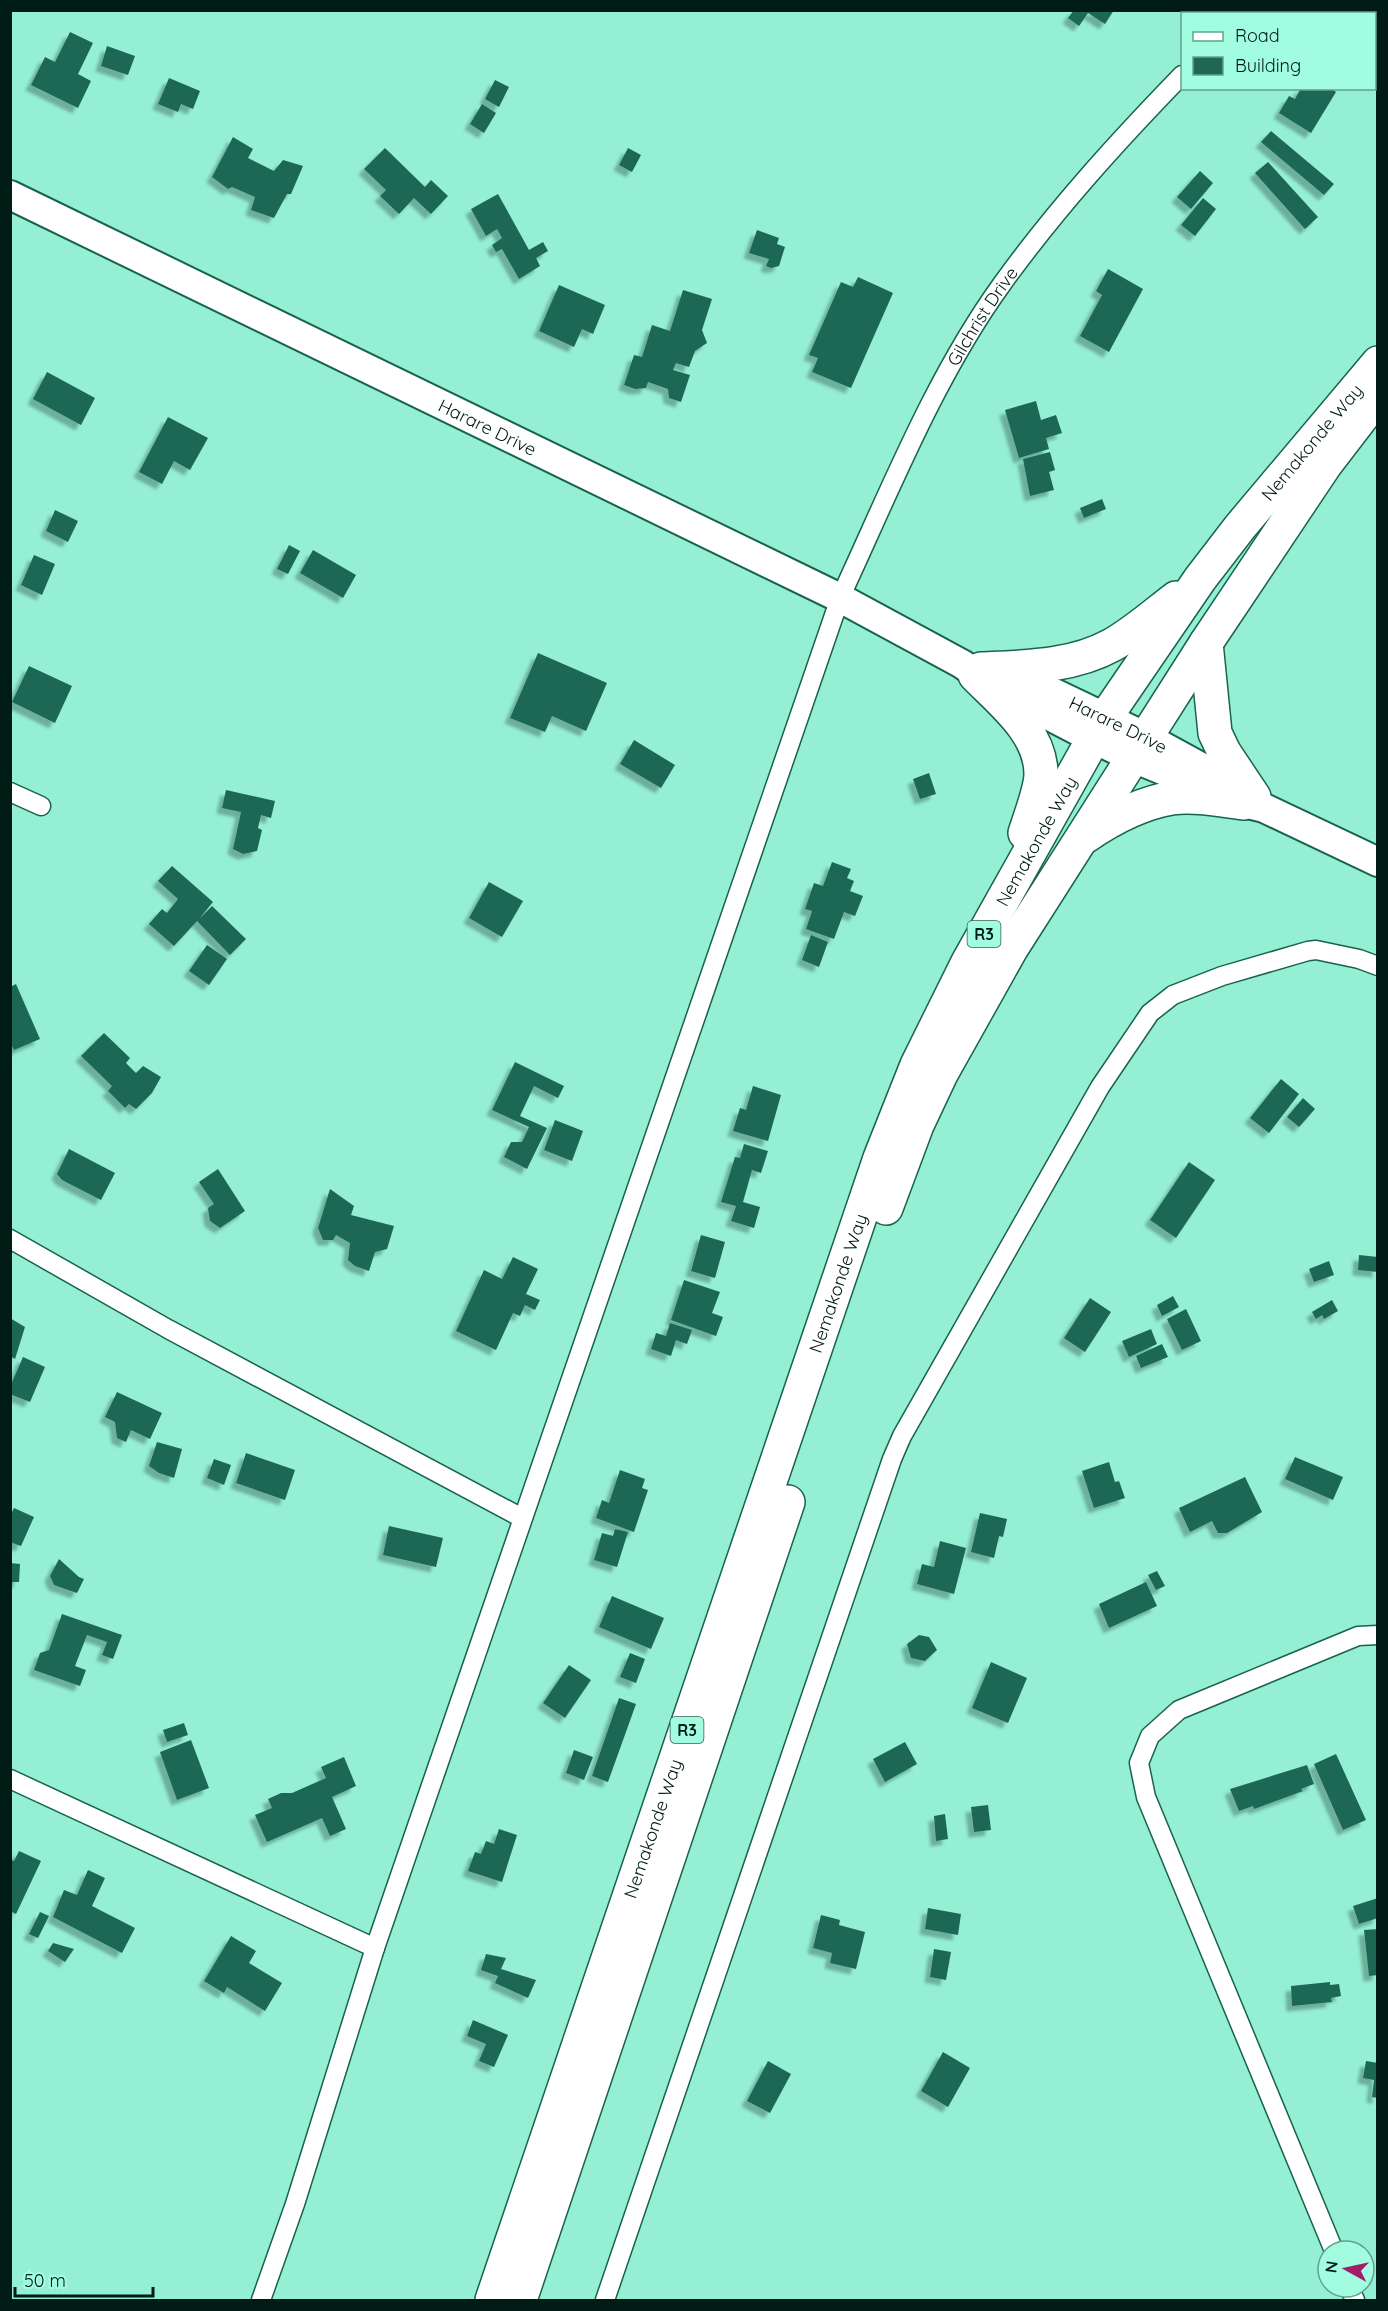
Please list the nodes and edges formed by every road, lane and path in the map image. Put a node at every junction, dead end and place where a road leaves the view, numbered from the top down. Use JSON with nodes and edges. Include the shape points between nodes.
{"nodes":[{"id":1,"x":1181,"y":76,"type":"edge"},
{"id":2,"x":10,"y":195,"type":"edge"},
{"id":3,"x":1377,"y":363,"type":"edge"},
{"id":4,"x":1377,"y":396,"type":"edge"},
{"id":5,"x":1200,"y":579,"type":"junction"},
{"id":6,"x":840,"y":598,"type":"junction"},
{"id":7,"x":1206,"y":643,"type":"junction"},
{"id":8,"x":972,"y":669,"type":"junction"},
{"id":9,"x":1099,"y":728,"type":"junction"},
{"id":10,"x":1139,"y":747,"type":"junction"},
{"id":11,"x":10,"y":792,"type":"edge"},
{"id":12,"x":1253,"y":803,"type":"junction"},
{"id":13,"x":41,"y":806,"type":"dead end"},
{"id":14,"x":1081,"y":838,"type":"junction"},
{"id":15,"x":1377,"y":862,"type":"edge"},
{"id":16,"x":1011,"y":887,"type":"junction"},
{"id":17,"x":1377,"y":966,"type":"edge"},
{"id":18,"x":10,"y":1239,"type":"edge"},
{"id":19,"x":522,"y":1518,"type":"junction"},
{"id":20,"x":1377,"y":1635,"type":"edge"},
{"id":21,"x":10,"y":1779,"type":"edge"},
{"id":22,"x":375,"y":1948,"type":"junction"},
{"id":23,"x":1329,"y":2239,"type":"edge"},
{"id":24,"x":261,"y":2301,"type":"edge"},
{"id":25,"x":492,"y":2301,"type":"edge"},
{"id":26,"x":520,"y":2301,"type":"edge"},
{"id":27,"x":605,"y":2301,"type":"edge"}],
"edges":[{"from":1,"to":6,"type":"street","name":"Gilchrist Drive","via":[[1067,200],[1001,285],[935,395]]},
{"from":2,"to":6,"type":"main road","name":"Harare Drive"},
{"from":3,"to":5,"type":"highway","name":"Nemakonde Way","number":"R3"},
{"from":4,"to":7,"type":"highway","name":"Nemakonde Way","number":"R3","via":[[1325,465]]},
{"from":5,"to":8,"type":"highway","via":[[1112,645],[1084,657],[1065,663]]},
{"from":5,"to":9,"type":"highway","name":"Nemakonde Way","number":"R3"},
{"from":6,"to":8,"type":"main road","name":"Harare Drive"},
{"from":6,"to":19,"type":"street","name":"Gilchrist Drive"},
{"from":7,"to":10,"type":"highway","name":"Nemakonde Way","number":"R3"},
{"from":7,"to":12,"type":"highway","via":[[1215,733]]},
{"from":8,"to":9,"type":"main road","name":"Harare Drive","via":[[1028,682]]},
{"from":8,"to":16,"type":"highway","via":[[1019,720],[1038,755],[1041,775]]},
{"from":9,"to":10,"type":"main road","name":"Harare Drive"},
{"from":9,"to":16,"type":"highway","name":"Nemakonde Way","number":"R3"},
{"from":10,"to":12,"type":"main road","name":"Harare Drive"},
{"from":10,"to":14,"type":"highway","name":"Nemakonde Way","number":"R3"},
{"from":11,"to":13,"type":"street"},
{"from":12,"to":14,"type":"highway","via":[[1202,797],[1159,801],[1109,821]]},
{"from":12,"to":15,"type":"main road","name":"Harare Drive"},
{"from":14,"to":26,"type":"highway","name":"Nemakonde Way","number":"R3","via":[[1011,949],[941,1074],[894,1186]]},
{"from":16,"to":25,"type":"highway","name":"Nemakonde Way","number":"R3","via":[[968,962],[917,1065],[880,1158]]},
{"from":17,"to":27,"type":"street","via":[[1312,950],[1173,994],[1150,1013],[1100,1087],[892,1459]]},
{"from":18,"to":19,"type":"street","via":[[168,1329]]},
{"from":19,"to":22,"type":"street","name":"Gilchrist Drive"},
{"from":20,"to":23,"type":"street","via":[[1358,1636],[1179,1710],[1150,1737],[1139,1763],[1146,1797]]},
{"from":21,"to":22,"type":"street"},
{"from":22,"to":24,"type":"street","name":"Gilchrist Drive"}]}
